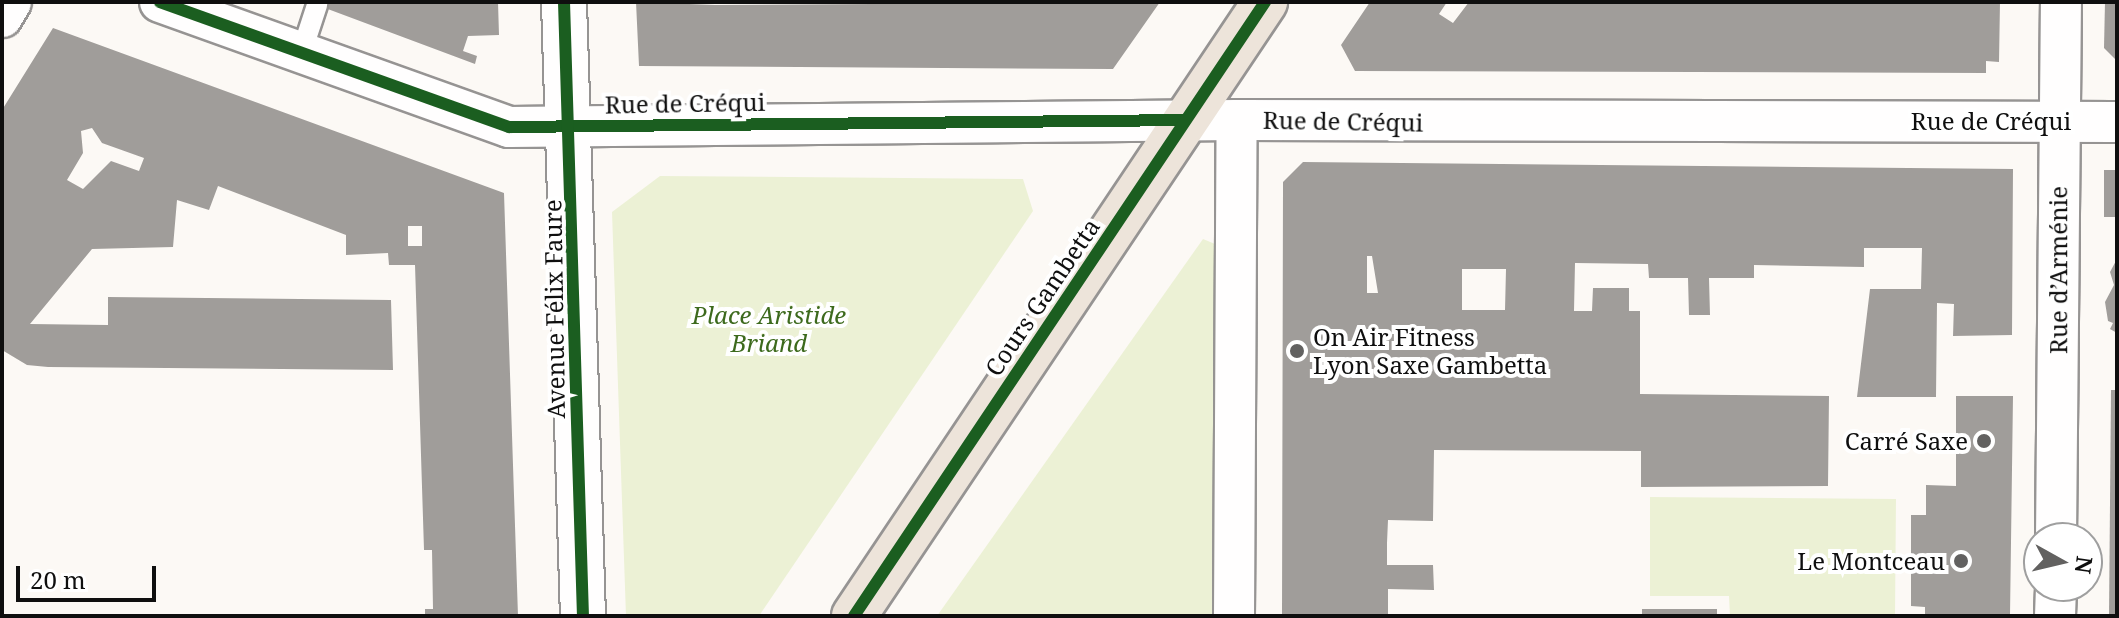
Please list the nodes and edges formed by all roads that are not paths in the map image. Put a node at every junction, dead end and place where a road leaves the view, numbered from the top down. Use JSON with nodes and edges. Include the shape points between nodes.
{"nodes":[{"id":1,"x":11,"y":2,"type":"edge"},
{"id":2,"x":160,"y":2,"type":"edge"},
{"id":3,"x":564,"y":2,"type":"edge"},
{"id":4,"x":1265,"y":2,"type":"edge"},
{"id":5,"x":2061,"y":2,"type":"edge"},
{"id":6,"x":317,"y":5,"type":"dead end"},
{"id":7,"x":2,"y":17,"type":"edge"},
{"id":8,"x":301,"y":54,"type":"junction"},
{"id":9,"x":1185,"y":120,"type":"junction"},
{"id":10,"x":1237,"y":120,"type":"junction"},
{"id":11,"x":2059,"y":122,"type":"junction"},
{"id":12,"x":2117,"y":122,"type":"edge"},
{"id":13,"x":570,"y":128,"type":"junction"},
{"id":14,"x":2056,"y":522,"type":"edge"},
{"id":15,"x":583,"y":616,"type":"edge"},
{"id":16,"x":854,"y":616,"type":"edge"},
{"id":17,"x":1234,"y":616,"type":"edge"}],
"edges":[{"from":1,"to":7,"type":"street"},
{"from":2,"to":8,"type":"street","name":"Rue de Créqui"},
{"from":3,"to":13,"type":"street","name":"Avenue Félix Faure"},
{"from":4,"to":9,"type":"main road","name":"Cours Gambetta"},
{"from":5,"to":11,"type":"street","name":"Rue d’Arménie"},
{"from":6,"to":8,"type":"lane"},
{"from":8,"to":13,"type":"street","name":"Rue de Créqui","via":[[481,120],[509,127]]},
{"from":9,"to":10,"type":"street","name":"Rue de Créqui"},
{"from":9,"to":13,"type":"street","name":"Rue de Créqui"},
{"from":9,"to":16,"type":"main road","name":"Cours Gambetta"},
{"from":10,"to":11,"type":"street","name":"Rue de Créqui"},
{"from":10,"to":17,"type":"street"},
{"from":11,"to":12,"type":"street","name":"Rue de Créqui"},
{"from":11,"to":14,"type":"street","name":"Rue d’Arménie"},
{"from":13,"to":15,"type":"street","name":"Avenue Félix Faure"}]}
